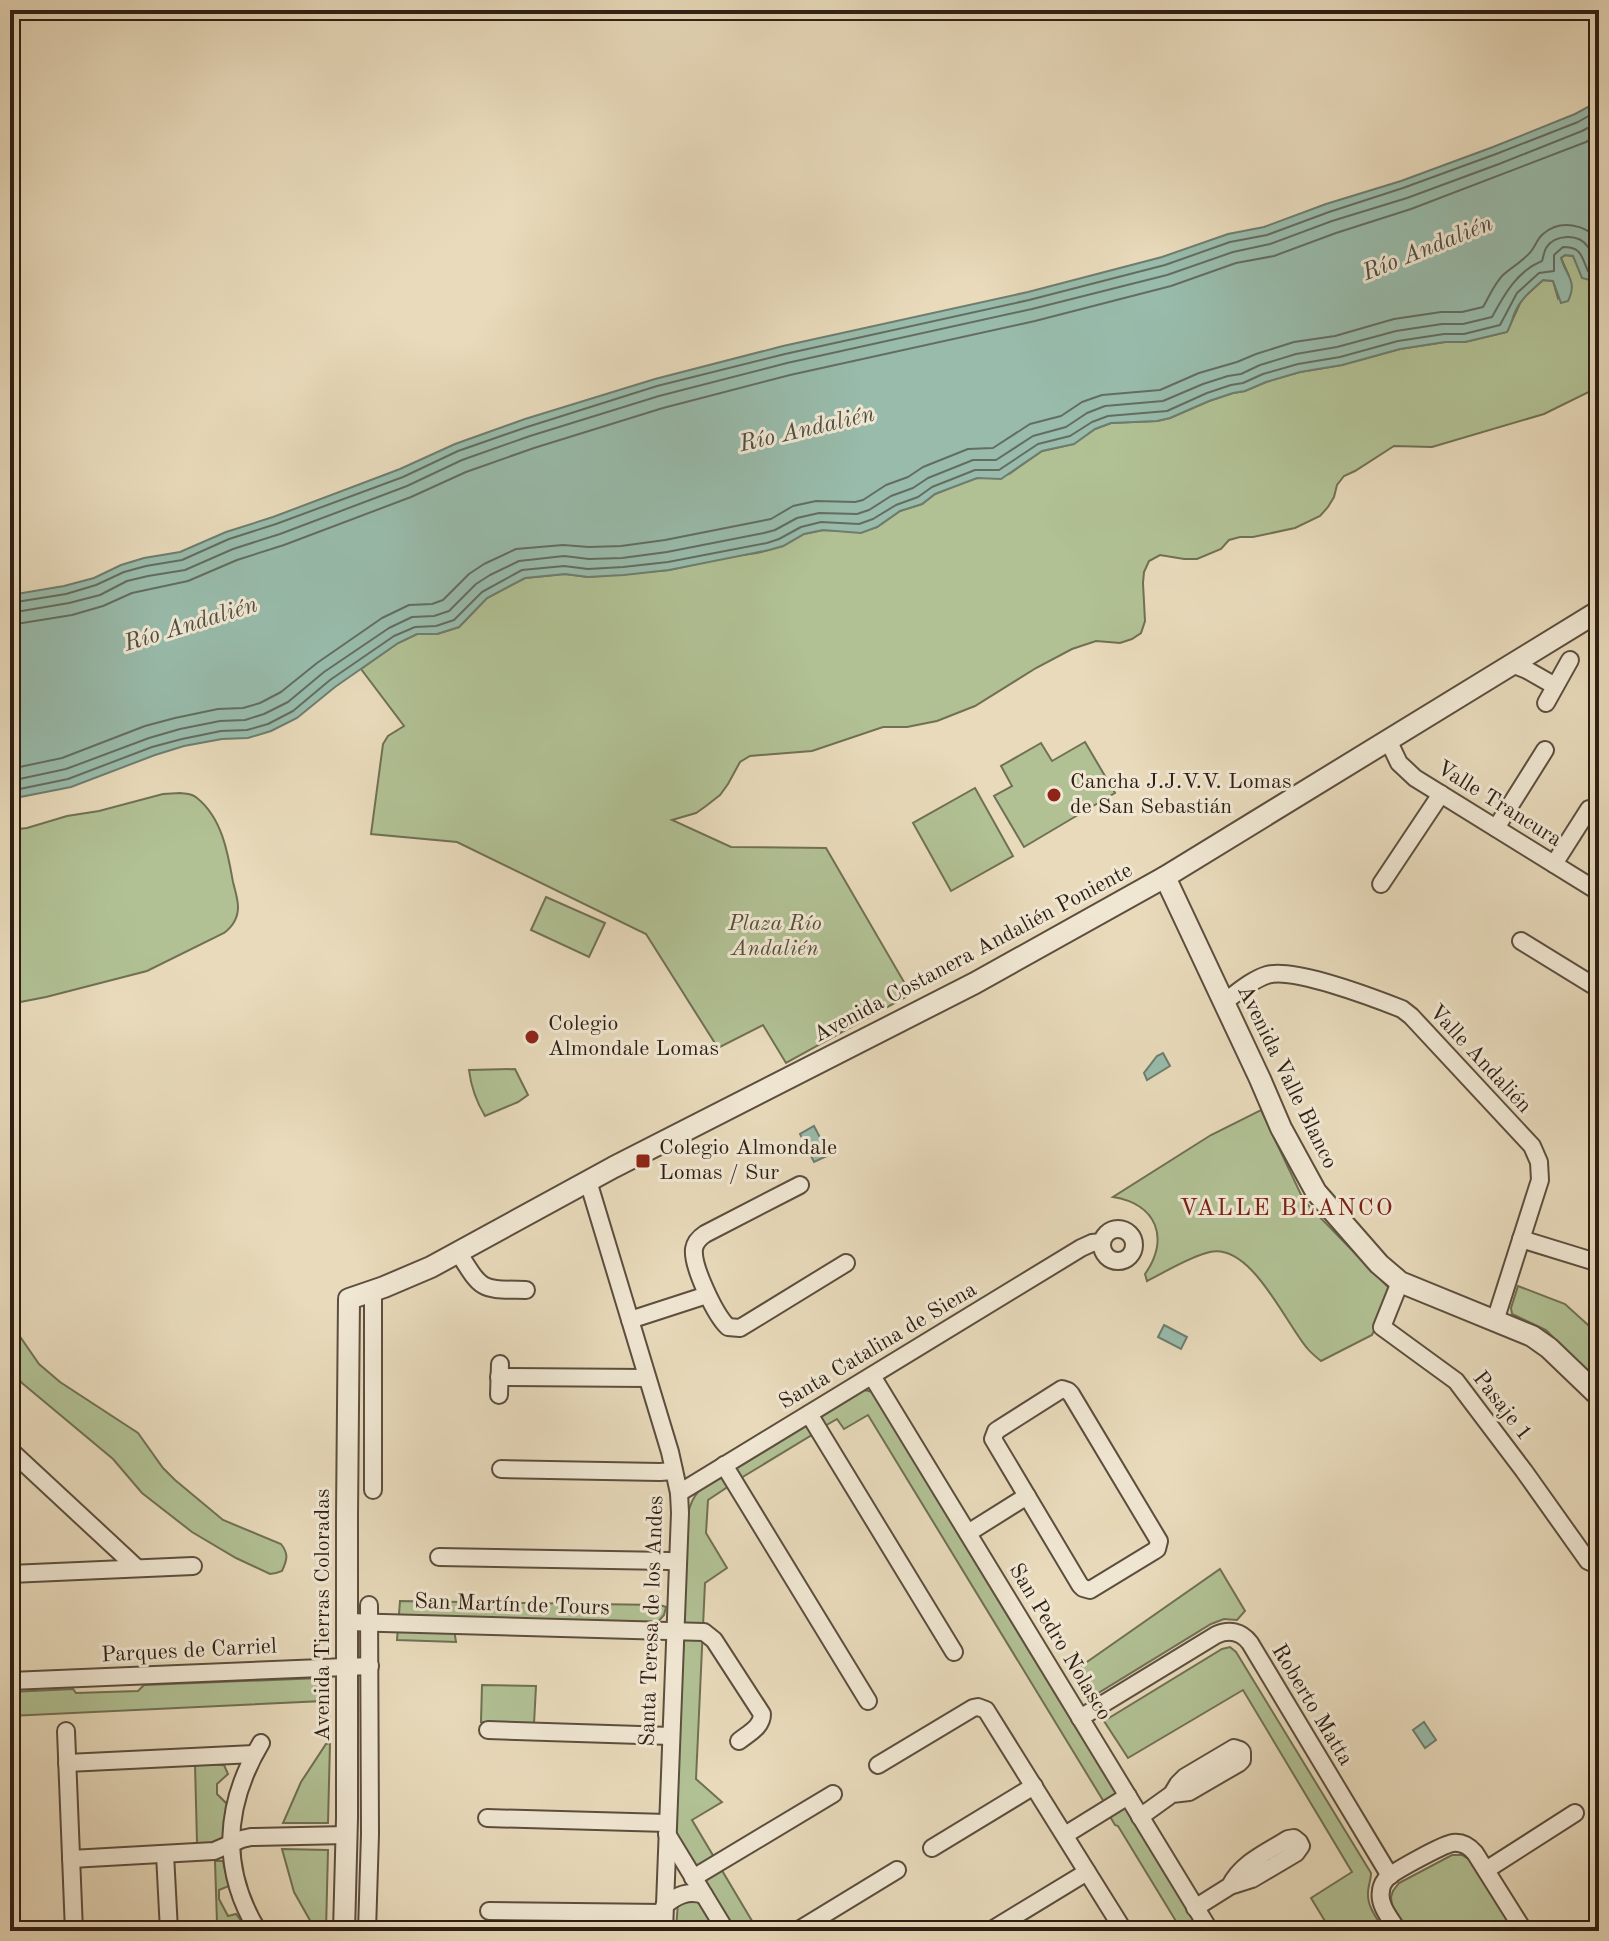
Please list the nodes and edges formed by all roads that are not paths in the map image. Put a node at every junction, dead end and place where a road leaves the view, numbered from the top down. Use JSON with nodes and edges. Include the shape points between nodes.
{"nodes":[{"id":1,"x":1599,"y":611,"type":"edge"},
{"id":2,"x":1570,"y":660,"type":"dead end"},
{"id":3,"x":1512,"y":664,"type":"junction"},
{"id":4,"x":1555,"y":686,"type":"junction"},
{"id":5,"x":1546,"y":703,"type":"dead end"},
{"id":6,"x":1388,"y":740,"type":"junction"},
{"id":7,"x":1545,"y":750,"type":"dead end"},
{"id":8,"x":1441,"y":794,"type":"junction"},
{"id":9,"x":1589,"y":809,"type":"dead end"},
{"id":10,"x":1496,"y":828,"type":"junction"},
{"id":11,"x":1554,"y":864,"type":"junction"},
{"id":12,"x":1165,"y":877,"type":"junction"},
{"id":13,"x":1381,"y":884,"type":"dead end"},
{"id":14,"x":1599,"y":892,"type":"edge"},
{"id":15,"x":1521,"y":941,"type":"dead end"},
{"id":16,"x":1597,"y":983,"type":"edge"},
{"id":17,"x":1224,"y":1002,"type":"junction"},
{"id":18,"x":588,"y":1181,"type":"junction"},
{"id":19,"x":800,"y":1185,"type":"dead end"},
{"id":20,"x":1521,"y":1239,"type":"junction"},
{"id":21,"x":1102,"y":1242,"type":"dead end"},
{"id":22,"x":458,"y":1252,"type":"junction"},
{"id":23,"x":846,"y":1263,"type":"dead end"},
{"id":24,"x":1599,"y":1263,"type":"edge"},
{"id":25,"x":1400,"y":1282,"type":"junction"},
{"id":26,"x":526,"y":1290,"type":"dead end"},
{"id":27,"x":373,"y":1291,"type":"junction"},
{"id":28,"x":707,"y":1295,"type":"junction"},
{"id":29,"x":349,"y":1299,"type":"joint"},
{"id":30,"x":630,"y":1320,"type":"junction"},
{"id":31,"x":1495,"y":1321,"type":"junction"},
{"id":32,"x":872,"y":1376,"type":"junction"},
{"id":33,"x":647,"y":1378,"type":"junction"},
{"id":34,"x":499,"y":1395,"type":"dead end"},
{"id":35,"x":1599,"y":1396,"type":"edge"},
{"id":36,"x":809,"y":1414,"type":"junction"},
{"id":37,"x":10,"y":1450,"type":"edge"},
{"id":38,"x":724,"y":1465,"type":"junction"},
{"id":39,"x":501,"y":1469,"type":"dead end"},
{"id":40,"x":674,"y":1471,"type":"junction"},
{"id":41,"x":373,"y":1490,"type":"dead end"},
{"id":42,"x":679,"y":1493,"type":"junction"},
{"id":43,"x":1027,"y":1496,"type":"junction"},
{"id":44,"x":968,"y":1533,"type":"junction"},
{"id":45,"x":439,"y":1557,"type":"dead end"},
{"id":46,"x":678,"y":1563,"type":"junction"},
{"id":47,"x":193,"y":1566,"type":"dead end"},
{"id":48,"x":1599,"y":1566,"type":"edge"},
{"id":49,"x":137,"y":1568,"type":"junction"},
{"id":50,"x":10,"y":1574,"type":"edge"},
{"id":51,"x":369,"y":1605,"type":"dead end"},
{"id":52,"x":347,"y":1622,"type":"junction"},
{"id":53,"x":370,"y":1623,"type":"junction"},
{"id":54,"x":675,"y":1632,"type":"junction"},
{"id":55,"x":954,"y":1652,"type":"dead end"},
{"id":56,"x":347,"y":1666,"type":"junction"},
{"id":57,"x":370,"y":1666,"type":"junction"},
{"id":58,"x":10,"y":1681,"type":"edge"},
{"id":59,"x":868,"y":1701,"type":"dead end"},
{"id":60,"x":1080,"y":1718,"type":"junction"},
{"id":61,"x":488,"y":1730,"type":"dead end"},
{"id":62,"x":66,"y":1731,"type":"dead end"},
{"id":63,"x":671,"y":1736,"type":"junction"},
{"id":64,"x":739,"y":1741,"type":"dead end"},
{"id":65,"x":67,"y":1763,"type":"junction"},
{"id":66,"x":878,"y":1765,"type":"dead end"},
{"id":67,"x":1034,"y":1786,"type":"junction"},
{"id":68,"x":833,"y":1794,"type":"dead end"},
{"id":69,"x":1172,"y":1794,"type":"dead end"},
{"id":70,"x":1128,"y":1796,"type":"junction"},
{"id":71,"x":1575,"y":1813,"type":"dead end"},
{"id":72,"x":1140,"y":1817,"type":"junction"},
{"id":73,"x":487,"y":1818,"type":"dead end"},
{"id":74,"x":667,"y":1828,"type":"junction"},
{"id":75,"x":347,"y":1835,"type":"junction"},
{"id":76,"x":1065,"y":1835,"type":"junction"},
{"id":77,"x":230,"y":1844,"type":"junction"},
{"id":78,"x":932,"y":1848,"type":"dead end"},
{"id":79,"x":165,"y":1854,"type":"junction"},
{"id":80,"x":71,"y":1859,"type":"junction"},
{"id":81,"x":897,"y":1870,"type":"dead end"},
{"id":82,"x":1486,"y":1870,"type":"junction"},
{"id":83,"x":1087,"y":1872,"type":"junction"},
{"id":84,"x":1390,"y":1876,"type":"junction"},
{"id":85,"x":693,"y":1878,"type":"junction"},
{"id":86,"x":1230,"y":1886,"type":"dead end"},
{"id":87,"x":704,"y":1895,"type":"junction"},
{"id":88,"x":1195,"y":1908,"type":"junction"},
{"id":89,"x":664,"y":1910,"type":"junction"},
{"id":90,"x":489,"y":1911,"type":"dead end"},
{"id":91,"x":74,"y":1931,"type":"edge"},
{"id":92,"x":169,"y":1931,"type":"edge"},
{"id":93,"x":258,"y":1931,"type":"edge"},
{"id":94,"x":344,"y":1931,"type":"edge"},
{"id":95,"x":367,"y":1931,"type":"edge"},
{"id":96,"x":664,"y":1931,"type":"edge"},
{"id":97,"x":726,"y":1931,"type":"edge"},
{"id":98,"x":797,"y":1931,"type":"edge"},
{"id":99,"x":990,"y":1931,"type":"edge"},
{"id":100,"x":1124,"y":1931,"type":"edge"},
{"id":101,"x":1210,"y":1931,"type":"edge"},
{"id":102,"x":1398,"y":1931,"type":"edge"},
{"id":103,"x":1524,"y":1931,"type":"edge"}],
"edges":[{"from":1,"to":3,"type":"street","name":"Avenida Costanera Andalién Poniente"},
{"from":2,"to":4,"type":"street"},
{"from":3,"to":4,"type":"street"},
{"from":3,"to":6,"type":"street","name":"Avenida Costanera Andalién Poniente"},
{"from":4,"to":5,"type":"street"},
{"from":6,"to":8,"type":"street","name":"Valle Trancura","via":[[1404,769]]},
{"from":6,"to":12,"type":"street","name":"Avenida Costanera Andalién Poniente"},
{"from":7,"to":10,"type":"street"},
{"from":8,"to":10,"type":"street","name":"Valle Trancura"},
{"from":8,"to":13,"type":"street"},
{"from":9,"to":11,"type":"street"},
{"from":10,"to":11,"type":"street","name":"Valle Trancura"},
{"from":11,"to":14,"type":"street","name":"Valle Trancura"},
{"from":12,"to":17,"type":"street","name":"Avenida Valle Blanco"},
{"from":12,"to":18,"type":"street","name":"Avenida Costanera Andalién Poniente","via":[[975,983]]},
{"from":15,"to":16,"type":"street"},
{"from":17,"to":20,"type":"street","name":"Valle Andalién","via":[[1264,976],[1287,973],[1390,1004],[1411,1016],[1536,1154],[1540,1180]]},
{"from":17,"to":25,"type":"street","name":"Avenida Valle Blanco","via":[[1316,1192]]},
{"from":18,"to":22,"type":"street","name":"Avenida Costanera Andalién Poniente"},
{"from":18,"to":30,"type":"street","name":"Santa Teresa de los Andes"},
{"from":19,"to":28,"type":"street","via":[[701,1236],[694,1255]]},
{"from":20,"to":24,"type":"street"},
{"from":20,"to":31,"type":"street","name":"Valle Andalién"},
{"from":21,"to":32,"type":"street","name":"Santa Catalina de Siena","via":[[1081,1248]]},
{"from":22,"to":26,"type":"street","via":[[487,1288]]},
{"from":22,"to":27,"type":"street","name":"Avenida Costanera Andalién Poniente"},
{"from":23,"to":28,"type":"street","via":[[740,1328],[724,1324]]},
{"from":25,"to":31,"type":"street","name":"Avenida Valle Blanco"},
{"from":25,"to":48,"type":"street","name":"Pasaje 1","via":[[1382,1327],[1456,1381],[1588,1561]]},
{"from":27,"to":29,"type":"street","name":"Avenida Costanera Andalién Poniente"},
{"from":27,"to":41,"type":"street"},
{"from":28,"to":30,"type":"street"},
{"from":29,"to":52,"type":"street","name":"Avenida Tierras Coloradas"},
{"from":30,"to":33,"type":"street","name":"Santa Teresa de los Andes"},
{"from":31,"to":35,"type":"street","name":"Avenida Valle Blanco","via":[[1541,1341]]},
{"from":32,"to":36,"type":"street","name":"Santa Catalina de Siena"},
{"from":32,"to":44,"type":"street","name":"San Pedro Nolasco"},
{"from":33,"to":34,"type":"street","via":[[499,1371]]},
{"from":33,"to":40,"type":"street","name":"Santa Teresa de los Andes"},
{"from":36,"to":38,"type":"street","name":"Santa Catalina de Siena"},
{"from":36,"to":55,"type":"street"},
{"from":37,"to":49,"type":"street"},
{"from":38,"to":42,"type":"street","name":"Santa Catalina de Siena"},
{"from":38,"to":59,"type":"street"},
{"from":39,"to":40,"type":"street"},
{"from":40,"to":42,"type":"street","name":"Santa Teresa de los Andes"},
{"from":42,"to":46,"type":"street","name":"Santa Teresa de los Andes"},
{"from":43,"to":43,"type":"street","via":[[994,1435],[1062,1389],[1068,1391],[1159,1545],[1094,1588],[1083,1588]]},
{"from":43,"to":44,"type":"street"},
{"from":44,"to":60,"type":"street","name":"San Pedro Nolasco"},
{"from":45,"to":46,"type":"street"},
{"from":46,"to":54,"type":"street","name":"Santa Teresa de los Andes"},
{"from":47,"to":49,"type":"street"},
{"from":49,"to":50,"type":"street"},
{"from":51,"to":53,"type":"street"},
{"from":52,"to":53,"type":"street","name":"San Martín de Tours"},
{"from":52,"to":56,"type":"street","name":"Avenida Tierras Coloradas"},
{"from":53,"to":54,"type":"street","name":"San Martín de Tours"},
{"from":53,"to":57,"type":"street"},
{"from":54,"to":63,"type":"street","name":"Santa Teresa de los Andes"},
{"from":54,"to":64,"type":"street","name":"San Martín de Tours","via":[[710,1635],[760,1710],[761,1722]]},
{"from":56,"to":57,"type":"street","name":"Parques de Carriel"},
{"from":56,"to":58,"type":"street","name":"Parques de Carriel"},
{"from":56,"to":75,"type":"street","name":"Avenida Tierras Coloradas"},
{"from":57,"to":95,"type":"street"},
{"from":60,"to":70,"type":"street","name":"San Pedro Nolasco"},
{"from":60,"to":84,"type":"street","name":"Roberto Matta","via":[[1216,1635],[1241,1634]]},
{"from":61,"to":63,"type":"street"},
{"from":62,"to":65,"type":"street"},
{"from":63,"to":74,"type":"street","name":"Santa Teresa de los Andes"},
{"from":65,"to":77,"type":"street","via":[[258,1749],[238,1793]]},
{"from":65,"to":80,"type":"street"},
{"from":66,"to":67,"type":"street","via":[[978,1707],[989,1714]]},
{"from":67,"to":76,"type":"street"},
{"from":67,"to":78,"type":"street"},
{"from":68,"to":85,"type":"street"},
{"from":69,"to":72,"type":"street"},
{"from":70,"to":72,"type":"street","name":"San Pedro Nolasco"},
{"from":70,"to":76,"type":"street"},
{"from":71,"to":82,"type":"street"},
{"from":72,"to":88,"type":"street","name":"San Pedro Nolasco"},
{"from":73,"to":74,"type":"street"},
{"from":74,"to":85,"type":"street"},
{"from":74,"to":89,"type":"street","name":"Santa Teresa de los Andes"},
{"from":75,"to":77,"type":"street","via":[[251,1837]]},
{"from":75,"to":94,"type":"street","name":"Avenida Tierras Coloradas"},
{"from":76,"to":83,"type":"street"},
{"from":77,"to":79,"type":"street","via":[[214,1851]]},
{"from":77,"to":93,"type":"street","via":[[239,1891]]},
{"from":79,"to":80,"type":"street"},
{"from":79,"to":92,"type":"street"},
{"from":80,"to":91,"type":"street"},
{"from":81,"to":98,"type":"street"},
{"from":82,"to":84,"type":"street","via":[[1471,1849],[1450,1843]]},
{"from":82,"to":103,"type":"street"},
{"from":83,"to":99,"type":"street"},
{"from":83,"to":100,"type":"street"},
{"from":84,"to":102,"type":"street","via":[[1380,1897]]},
{"from":85,"to":87,"type":"street"},
{"from":86,"to":88,"type":"street"},
{"from":87,"to":89,"type":"street","via":[[686,1893]]},
{"from":87,"to":97,"type":"street"},
{"from":88,"to":101,"type":"street","name":"San Pedro Nolasco"},
{"from":89,"to":90,"type":"street"},
{"from":89,"to":96,"type":"street","name":"Santa Teresa de los Andes"}]}
